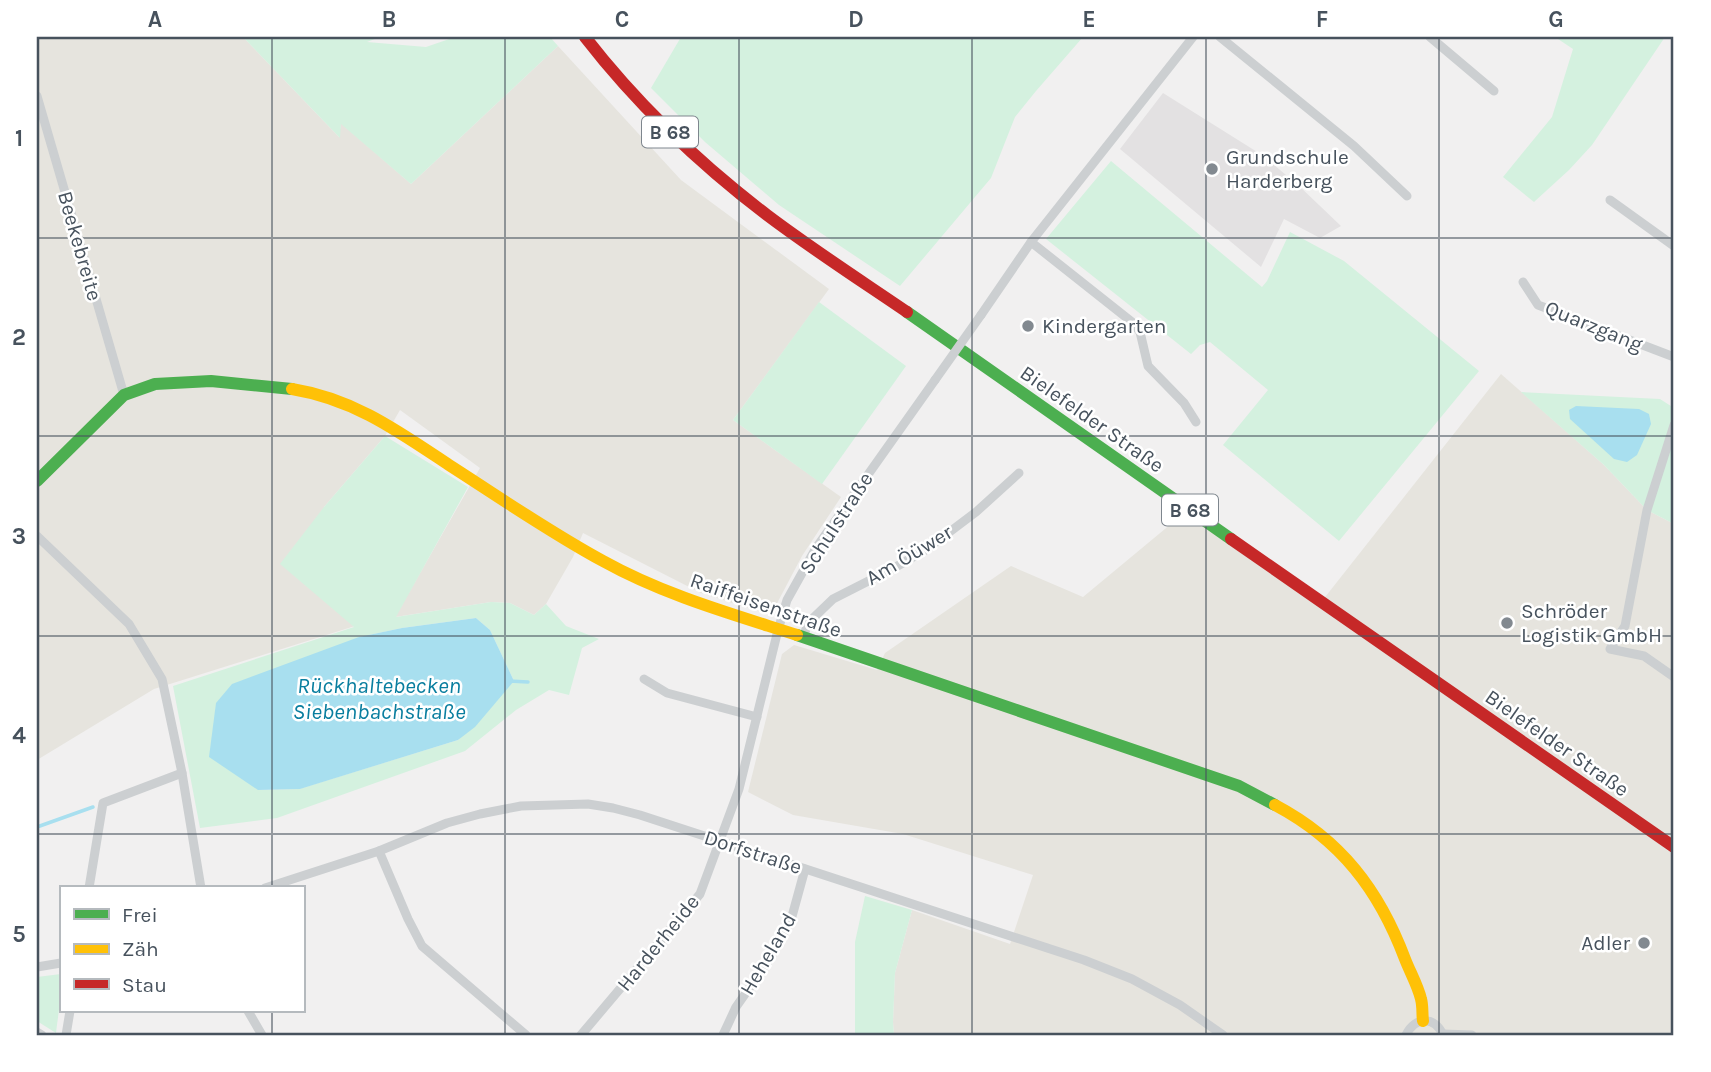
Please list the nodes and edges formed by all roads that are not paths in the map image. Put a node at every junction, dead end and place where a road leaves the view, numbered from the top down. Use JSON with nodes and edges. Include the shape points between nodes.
{"nodes":[{"id":1,"x":585,"y":37,"type":"edge"},
{"id":2,"x":1193,"y":37,"type":"edge"},
{"id":3,"x":1220,"y":37,"type":"edge"},
{"id":4,"x":1430,"y":37,"type":"edge"},
{"id":5,"x":1494,"y":92,"type":"dead end"},
{"id":6,"x":37,"y":96,"type":"edge"},
{"id":7,"x":1407,"y":196,"type":"dead end"},
{"id":8,"x":1610,"y":200,"type":"dead end"},
{"id":9,"x":1031,"y":242,"type":"junction"},
{"id":10,"x":1674,"y":246,"type":"edge"},
{"id":11,"x":1523,"y":282,"type":"dead end"},
{"id":12,"x":1674,"y":357,"type":"edge"},
{"id":13,"x":124,"y":395,"type":"junction"},
{"id":14,"x":1196,"y":422,"type":"dead end"},
{"id":15,"x":1674,"y":425,"type":"edge"},
{"id":16,"x":1019,"y":473,"type":"dead end"},
{"id":17,"x":37,"y":481,"type":"edge"},
{"id":18,"x":37,"y":536,"type":"edge"},
{"id":19,"x":778,"y":630,"type":"junction"},
{"id":20,"x":803,"y":638,"type":"junction"},
{"id":21,"x":1674,"y":677,"type":"edge"},
{"id":22,"x":644,"y":679,"type":"dead end"},
{"id":23,"x":757,"y":717,"type":"junction"},
{"id":24,"x":182,"y":773,"type":"junction"},
{"id":25,"x":720,"y":841,"type":"junction"},
{"id":26,"x":1674,"y":847,"type":"edge"},
{"id":27,"x":379,"y":852,"type":"junction"},
{"id":28,"x":805,"y":869,"type":"junction"},
{"id":29,"x":89,"y":886,"type":"edge"},
{"id":30,"x":201,"y":886,"type":"edge"},
{"id":31,"x":271,"y":886,"type":"edge"},
{"id":32,"x":60,"y":963,"type":"edge"},
{"id":33,"x":37,"y":967,"type":"edge"},
{"id":34,"x":70,"y":1012,"type":"edge"},
{"id":35,"x":249,"y":1012,"type":"edge"},
{"id":36,"x":1423,"y":1021,"type":"junction"},
{"id":37,"x":37,"y":1032,"type":"edge"},
{"id":38,"x":1443,"y":1034,"type":"edge"},
{"id":39,"x":42,"y":1035,"type":"edge"},
{"id":40,"x":66,"y":1035,"type":"edge"},
{"id":41,"x":262,"y":1035,"type":"edge"},
{"id":42,"x":526,"y":1035,"type":"edge"},
{"id":43,"x":581,"y":1035,"type":"edge"},
{"id":44,"x":723,"y":1035,"type":"edge"},
{"id":45,"x":1223,"y":1035,"type":"edge"},
{"id":46,"x":1406,"y":1035,"type":"edge"},
{"id":47,"x":1472,"y":1035,"type":"edge"}],
"edges":[{"from":1,"to":26,"type":"street","name":"Bielefelder Straße","number":"B 68","via":[[686,148],[767,215]]},
{"from":2,"to":9,"type":"street","name":"Schulstraße"},
{"from":3,"to":7,"type":"street","via":[[1354,146]]},
{"from":4,"to":5,"type":"street"},
{"from":6,"to":13,"type":"street","name":"Beekebreite"},
{"from":8,"to":10,"type":"street"},
{"from":9,"to":14,"type":"street","via":[[1132,322],[1140,332],[1148,366]]},
{"from":9,"to":19,"type":"street","name":"Schulstraße","bridge":true,"via":[[816,548],[787,600]]},
{"from":11,"to":12,"type":"street","name":"Quarzgang","via":[[1538,306]]},
{"from":13,"to":17,"type":"street","name":"Raiffeisenstraße"},
{"from":13,"to":19,"type":"street","name":"Raiffeisenstraße","via":[[155,384],[211,381],[317,393],[398,431],[604,562],[683,598]]},
{"from":15,"to":21,"type":"street","via":[[1647,510],[1625,625],[1610,649],[1644,656]]},
{"from":16,"to":20,"type":"street","name":"Am Öüwer","via":[[927,549],[833,599],[808,624]]},
{"from":18,"to":24,"type":"street","via":[[120,614],[150,657],[162,680]]},
{"from":19,"to":20,"type":"street","name":"Raiffeisenstraße"},
{"from":19,"to":23,"type":"street","name":"Schulstraße"},
{"from":20,"to":36,"type":"street","name":"Raiffeisenstraße","via":[[1239,786],[1294,814],[1355,868],[1379,902],[1421,999]]},
{"from":22,"to":23,"type":"street","via":[[667,693]]},
{"from":23,"to":25,"type":"street","name":"Schulstraße"},
{"from":24,"to":29,"type":"street","via":[[103,803]]},
{"from":24,"to":30,"type":"street"},
{"from":25,"to":27,"type":"street","name":"Dorfstraße","via":[[612,808],[553,804],[520,806],[447,823]]},
{"from":25,"to":28,"type":"street","name":"Dorfstraße"},
{"from":25,"to":43,"type":"street","name":"Harderheide","via":[[700,894]]},
{"from":27,"to":31,"type":"street","name":"Dorfstraße"},
{"from":27,"to":42,"type":"street","via":[[422,946]]},
{"from":28,"to":44,"type":"street","name":"Heheland","via":[[791,920]]},
{"from":28,"to":45,"type":"street","name":"Dorfstraße","via":[[1132,979]]},
{"from":32,"to":33,"type":"street"},
{"from":34,"to":40,"type":"street"},
{"from":35,"to":41,"type":"street"},
{"from":36,"to":38,"type":"street","via":[[1435,1024]]},
{"from":36,"to":46,"type":"street"},
{"from":37,"to":39,"type":"street"},
{"from":38,"to":47,"type":"street"}]}
